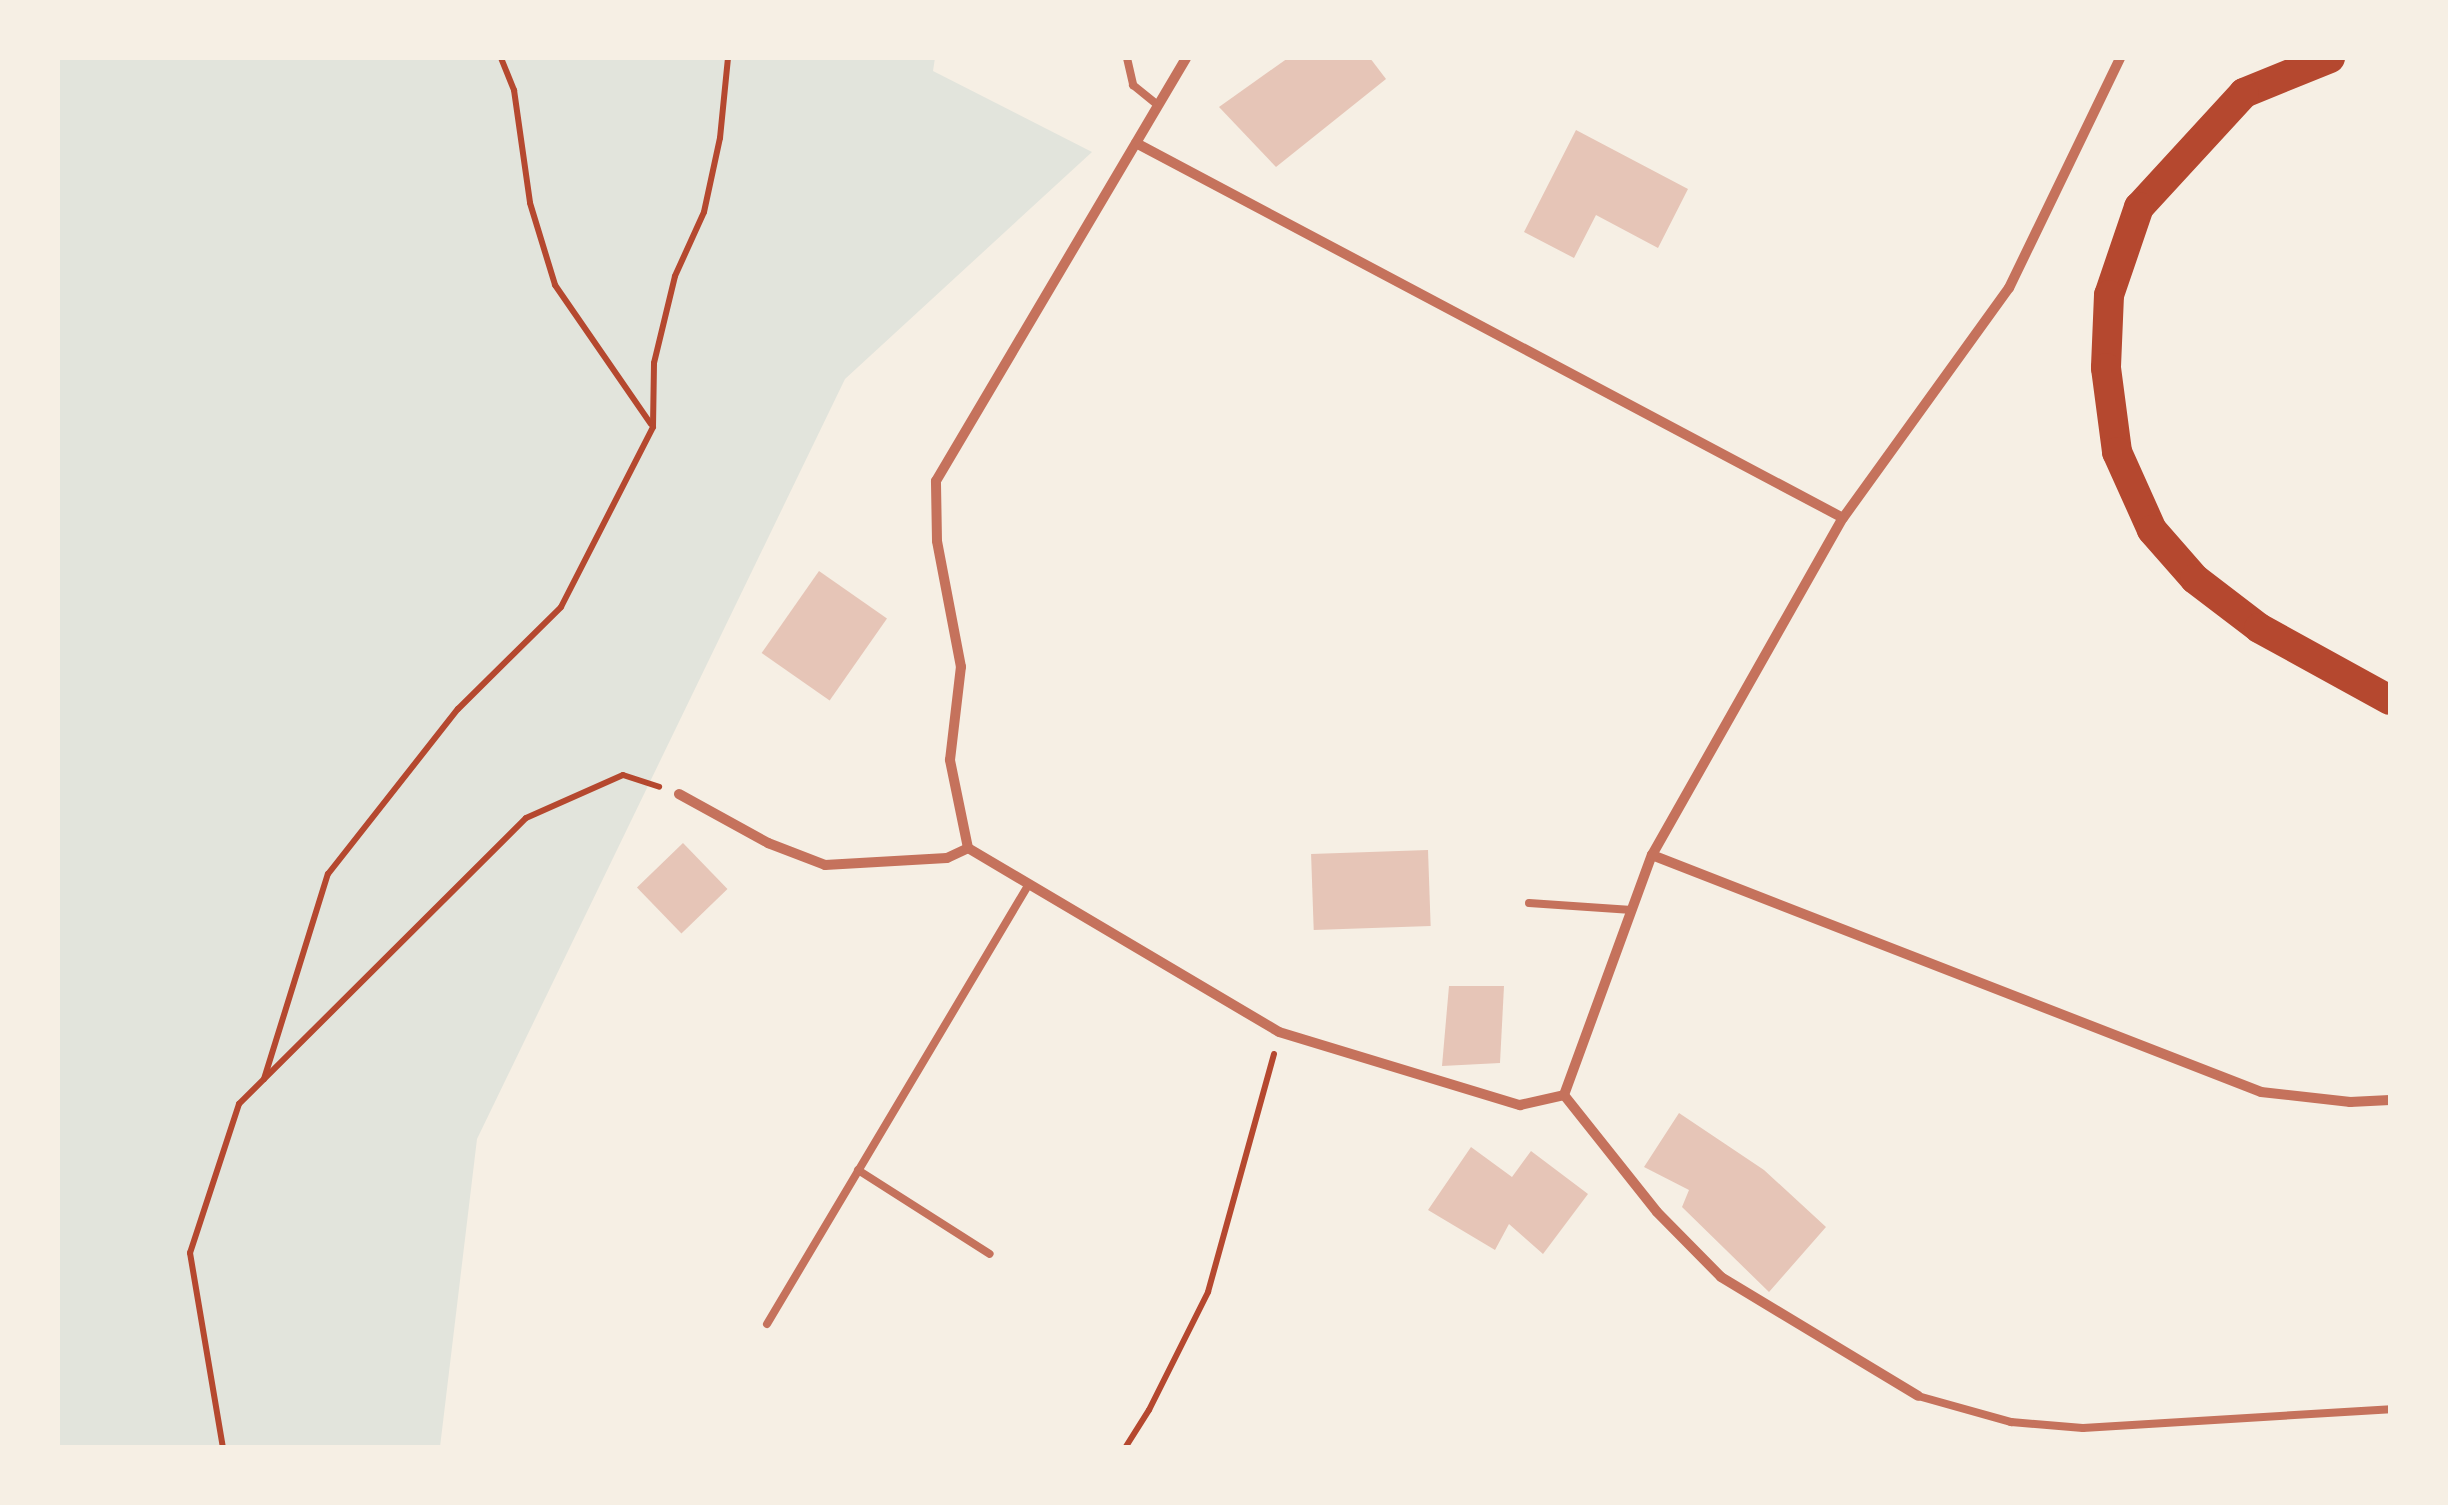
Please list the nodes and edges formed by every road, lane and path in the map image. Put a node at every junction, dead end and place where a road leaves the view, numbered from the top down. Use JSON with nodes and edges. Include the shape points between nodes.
{"nodes":[{"id":1,"x":500,"y":58,"type":"edge"},
{"id":2,"x":728,"y":58,"type":"edge"},
{"id":3,"x":1127,"y":58,"type":"edge"},
{"id":4,"x":1186,"y":58,"type":"edge"},
{"id":5,"x":2120,"y":58,"type":"edge"},
{"id":6,"x":2330,"y":58,"type":"edge"},
{"id":7,"x":1158,"y":104,"type":"junction"},
{"id":8,"x":1136,"y":144,"type":"junction"},
{"id":9,"x":653,"y":427,"type":"junction"},
{"id":10,"x":1843,"y":518,"type":"junction"},
{"id":11,"x":2344,"y":675,"type":"junction"},
{"id":12,"x":2390,"y":676,"type":"edge"},
{"id":13,"x":2390,"y":700,"type":"edge"},
{"id":14,"x":679,"y":794,"type":"joint"},
{"id":15,"x":968,"y":848,"type":"junction"},
{"id":16,"x":1652,"y":855,"type":"junction"},
{"id":17,"x":1029,"y":884,"type":"junction"},
{"id":18,"x":1529,"y":903,"type":"dead end"},
{"id":19,"x":1632,"y":910,"type":"junction"},
{"id":20,"x":1279,"y":1032,"type":"junction"},
{"id":21,"x":264,"y":1079,"type":"junction"},
{"id":22,"x":1564,"y":1095,"type":"junction"},
{"id":23,"x":2390,"y":1100,"type":"edge"},
{"id":24,"x":858,"y":1170,"type":"junction"},
{"id":25,"x":990,"y":1254,"type":"dead end"},
{"id":26,"x":767,"y":1324,"type":"dead end"},
{"id":27,"x":1918,"y":1396,"type":"joint"},
{"id":28,"x":2390,"y":1408,"type":"edge"},
{"id":29,"x":222,"y":1448,"type":"edge"},
{"id":30,"x":1124,"y":1448,"type":"edge"}],
"edges":[{"from":1,"to":9,"type":"path","via":[[514,90],[530,203],[555,284]]},
{"from":2,"to":9,"type":"path","via":[[704,212],[676,276],[654,362]]},
{"from":3,"to":7,"type":"lane","via":[[1134,85]]},
{"from":4,"to":7,"type":"street"},
{"from":5,"to":10,"type":"street","via":[[2009,288]]},
{"from":6,"to":11,"type":"highway","via":[[2244,93],[2139,207],[2109,295],[2106,368],[2117,452],[2152,530],[2195,579],[2246,618]]},
{"from":7,"to":8,"type":"street"},
{"from":8,"to":10,"type":"street"},
{"from":8,"to":15,"type":"street","via":[[936,481],[937,541],[961,667],[950,760]]},
{"from":9,"to":21,"type":"path","via":[[561,607],[458,709],[328,874]]},
{"from":10,"to":16,"type":"street"},
{"from":11,"to":12,"type":"highway"},
{"from":11,"to":13,"type":"highway"},
{"from":14,"to":15,"type":"street","via":[[825,865],[946,858]]},
{"from":14,"to":21,"type":"path","via":[[623,774],[526,818]]},
{"from":15,"to":17,"type":"street"},
{"from":16,"to":19,"type":"street"},
{"from":16,"to":23,"type":"street","via":[[2261,1092]]},
{"from":17,"to":20,"type":"street"},
{"from":17,"to":24,"type":"lane"},
{"from":18,"to":19,"type":"lane"},
{"from":19,"to":22,"type":"street"},
{"from":20,"to":22,"type":"street","via":[[1520,1105]]},
{"from":20,"to":30,"type":"path","via":[[1208,1292]]},
{"from":21,"to":29,"type":"path","via":[[239,1104],[190,1253]]},
{"from":22,"to":27,"type":"street","via":[[1657,1212],[1721,1277]]},
{"from":24,"to":25,"type":"lane"},
{"from":24,"to":26,"type":"lane"},
{"from":27,"to":28,"type":"lane","via":[[2011,1422],[2083,1428]]}]}
